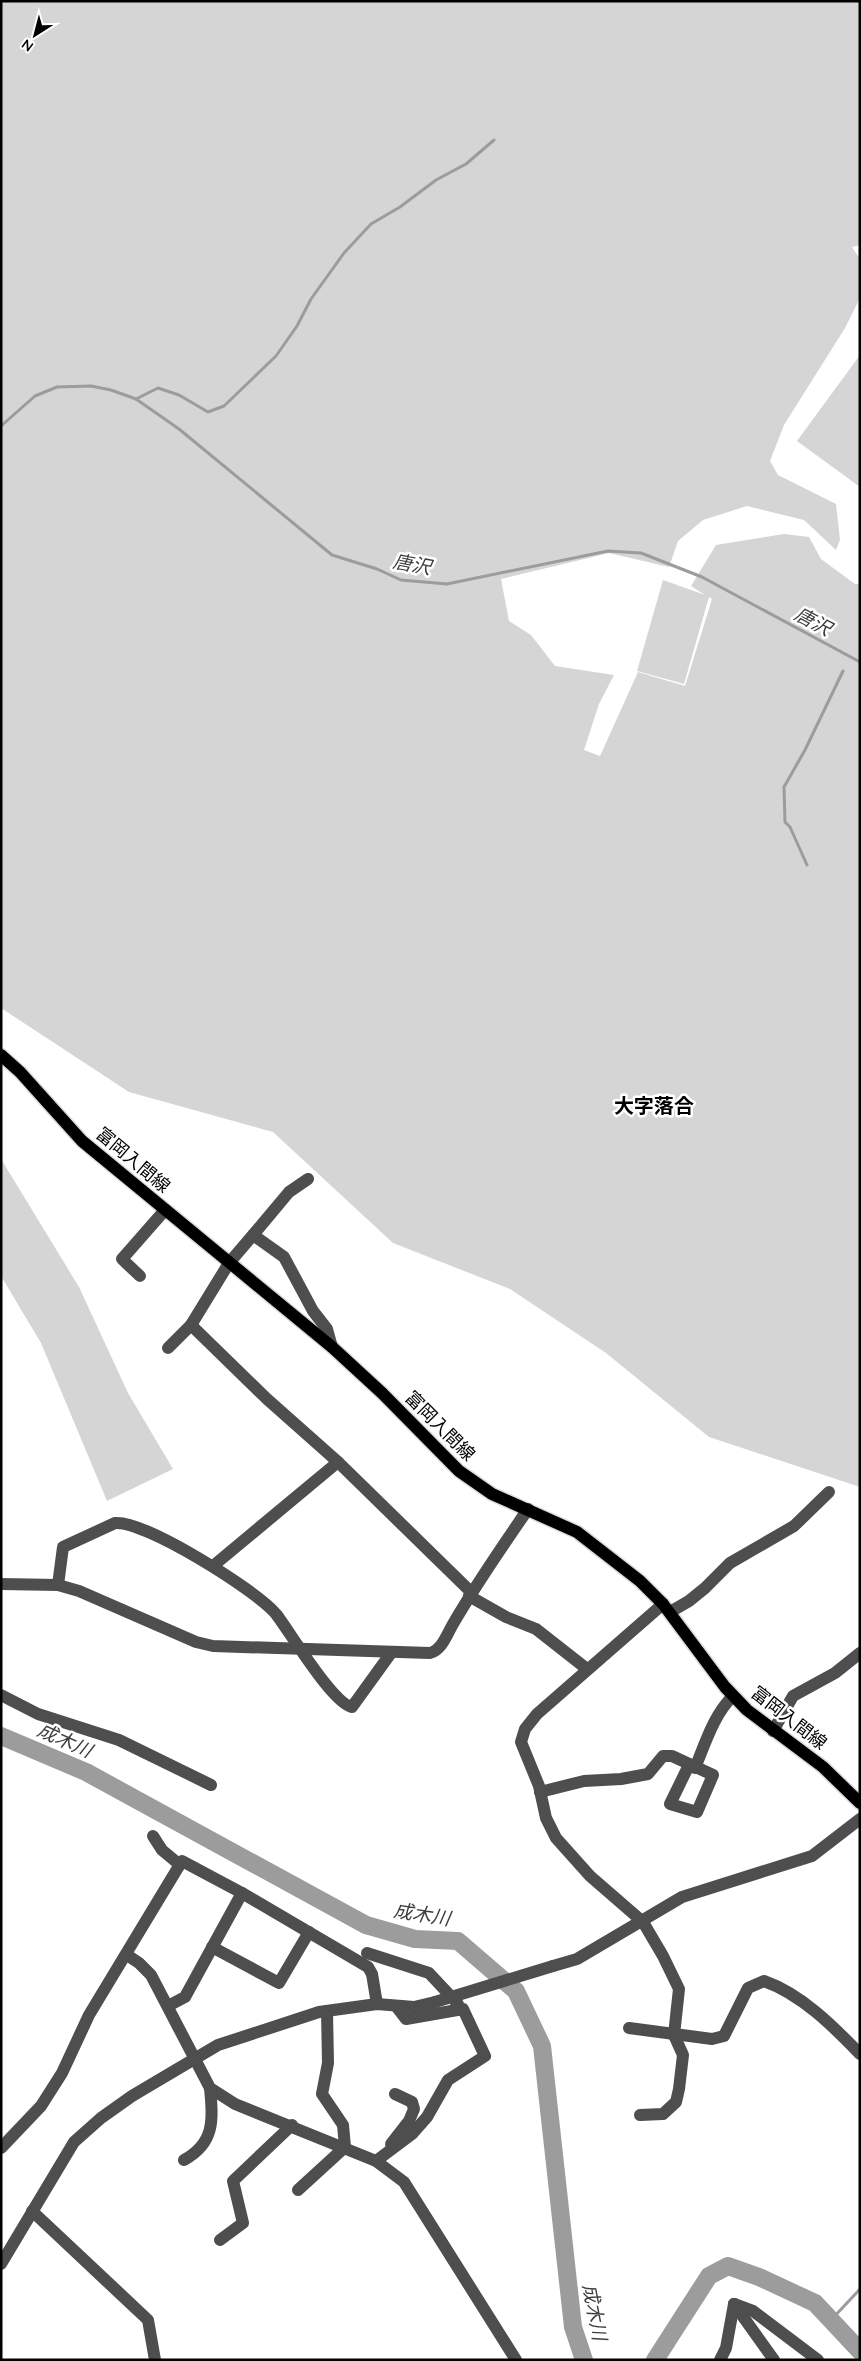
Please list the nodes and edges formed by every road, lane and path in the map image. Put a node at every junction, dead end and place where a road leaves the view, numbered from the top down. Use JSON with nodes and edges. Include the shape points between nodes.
{"nodes":[{"id":1,"x":1,"y":1055,"type":"edge"},
{"id":2,"x":308,"y":1179,"type":"dead end"},
{"id":3,"x":165,"y":1210,"type":"junction"},
{"id":4,"x":253,"y":1235,"type":"junction"},
{"id":5,"x":229,"y":1264,"type":"junction"},
{"id":6,"x":140,"y":1276,"type":"dead end"},
{"id":7,"x":191,"y":1324,"type":"junction"},
{"id":8,"x":332,"y":1347,"type":"junction"},
{"id":9,"x":168,"y":1348,"type":"dead end"},
{"id":10,"x":338,"y":1462,"type":"junction"},
{"id":11,"x":830,"y":1492,"type":"dead end"},
{"id":12,"x":528,"y":1509,"type":"junction"},
{"id":13,"x":214,"y":1566,"type":"junction"},
{"id":14,"x":1,"y":1584,"type":"edge"},
{"id":15,"x":58,"y":1585,"type":"junction"},
{"id":16,"x":470,"y":1594,"type":"junction"},
{"id":17,"x":666,"y":1608,"type":"junction"},
{"id":18,"x":302,"y":1650,"type":"junction"},
{"id":19,"x":392,"y":1653,"type":"junction"},
{"id":20,"x":860,"y":1653,"type":"edge"},
{"id":21,"x":587,"y":1669,"type":"junction"},
{"id":22,"x":1,"y":1695,"type":"edge"},
{"id":23,"x":733,"y":1696,"type":"junction"},
{"id":24,"x":773,"y":1731,"type":"junction"},
{"id":25,"x":211,"y":1785,"type":"dead end"},
{"id":26,"x":540,"y":1792,"type":"junction"},
{"id":27,"x":860,"y":1803,"type":"edge"},
{"id":28,"x":860,"y":1820,"type":"edge"},
{"id":29,"x":153,"y":1836,"type":"dead end"},
{"id":30,"x":180,"y":1865,"type":"junction"},
{"id":31,"x":242,"y":1893,"type":"junction"},
{"id":32,"x":643,"y":1922,"type":"junction"},
{"id":33,"x":309,"y":1932,"type":"junction"},
{"id":34,"x":212,"y":1947,"type":"junction"},
{"id":35,"x":367,"y":1953,"type":"dead end"},
{"id":36,"x":127,"y":1955,"type":"junction"},
{"id":37,"x":377,"y":2004,"type":"junction"},
{"id":38,"x":168,"y":2006,"type":"junction"},
{"id":39,"x":396,"y":2006,"type":"junction"},
{"id":40,"x":463,"y":2010,"type":"junction"},
{"id":41,"x":327,"y":2011,"type":"junction"},
{"id":42,"x":629,"y":2028,"type":"dead end"},
{"id":43,"x":674,"y":2035,"type":"junction"},
{"id":44,"x":860,"y":2054,"type":"edge"},
{"id":45,"x":195,"y":2060,"type":"junction"},
{"id":46,"x":210,"y":2088,"type":"junction"},
{"id":47,"x":395,"y":2094,"type":"dead end"},
{"id":48,"x":640,"y":2115,"type":"dead end"},
{"id":49,"x":292,"y":2125,"type":"junction"},
{"id":50,"x":345,"y":2147,"type":"junction"},
{"id":51,"x":1,"y":2148,"type":"edge"},
{"id":52,"x":184,"y":2160,"type":"dead end"},
{"id":53,"x":376,"y":2161,"type":"junction"},
{"id":54,"x":298,"y":2190,"type":"dead end"},
{"id":55,"x":32,"y":2211,"type":"junction"},
{"id":56,"x":220,"y":2240,"type":"dead end"},
{"id":57,"x":2,"y":2261,"type":"edge"},
{"id":58,"x":734,"y":2304,"type":"junction"},
{"id":59,"x":728,"y":2354,"type":"edge"},
{"id":60,"x":154,"y":2360,"type":"edge"},
{"id":61,"x":516,"y":2360,"type":"edge"},
{"id":62,"x":720,"y":2360,"type":"edge"},
{"id":63,"x":774,"y":2360,"type":"edge"},
{"id":64,"x":818,"y":2360,"type":"edge"}],
"edges":[{"from":1,"to":3,"type":"main road","name":"富岡入間線","via":[[82,1141]]},
{"from":2,"to":4,"type":"street","via":[[289,1192]]},
{"from":3,"to":5,"type":"main road","name":"富岡入間線"},
{"from":3,"to":6,"type":"street","via":[[122,1259]]},
{"from":4,"to":5,"type":"street"},
{"from":4,"to":8,"type":"street","via":[[284,1257],[313,1311],[327,1329]]},
{"from":5,"to":7,"type":"street"},
{"from":5,"to":8,"type":"main road","name":"富岡入間線"},
{"from":7,"to":9,"type":"street"},
{"from":7,"to":10,"type":"street","via":[[267,1399]]},
{"from":8,"to":12,"type":"main road","name":"富岡入間線","via":[[460,1471],[492,1494]]},
{"from":10,"to":13,"type":"street"},
{"from":10,"to":16,"type":"street"},
{"from":11,"to":17,"type":"street","via":[[794,1526],[730,1563],[700,1593]]},
{"from":12,"to":16,"type":"street"},
{"from":12,"to":17,"type":"main road","name":"富岡入間線","via":[[577,1532],[597,1546],[640,1581]]},
{"from":13,"to":15,"type":"street","via":[[150,1532],[123,1522],[63,1547]]},
{"from":13,"to":18,"type":"street","via":[[274,1612]]},
{"from":14,"to":15,"type":"street"},
{"from":15,"to":18,"type":"street","via":[[101,1599],[196,1642],[213,1646]]},
{"from":16,"to":19,"type":"street","via":[[436,1651]]},
{"from":16,"to":21,"type":"street","via":[[506,1617],[536,1628]]},
{"from":17,"to":21,"type":"street"},
{"from":17,"to":23,"type":"main road","name":"富岡入間線"},
{"from":18,"to":19,"type":"street"},
{"from":18,"to":19,"type":"street","via":[[326,1685],[352,1707]]},
{"from":20,"to":24,"type":"street","via":[[835,1674],[793,1696]]},
{"from":21,"to":26,"type":"street","via":[[525,1729],[521,1742]]},
{"from":22,"to":25,"type":"street","via":[[38,1714],[119,1740]]},
{"from":23,"to":24,"type":"main road","name":"富岡入間線"},
{"from":23,"to":26,"type":"street","via":[[726,1703],[692,1766],[672,1756],[664,1756],[648,1774],[621,1780],[584,1781]]},
{"from":24,"to":27,"type":"main road","name":"富岡入間線","via":[[824,1767]]},
{"from":26,"to":32,"type":"street","via":[[546,1818],[556,1838],[590,1876]]},
{"from":28,"to":32,"type":"street","via":[[812,1856],[682,1897]]},
{"from":29,"to":30,"type":"street","via":[[162,1850]]},
{"from":30,"to":31,"type":"street","via":[[182,1861]]},
{"from":30,"to":36,"type":"street"},
{"from":31,"to":33,"type":"street"},
{"from":31,"to":34,"type":"street"},
{"from":32,"to":39,"type":"street","bridge":true,"via":[[577,1959],[435,2002],[414,2007]]},
{"from":32,"to":43,"type":"street","via":[[679,1988]]},
{"from":33,"to":34,"type":"street","via":[[279,1983]]},
{"from":33,"to":37,"type":"street","via":[[368,1967]]},
{"from":34,"to":38,"type":"street","via":[[185,1996]]},
{"from":35,"to":40,"type":"street","via":[[429,1973]]},
{"from":36,"to":38,"type":"street","via":[[151,1975]]},
{"from":36,"to":51,"type":"street","via":[[89,2015],[62,2073],[41,2106]]},
{"from":37,"to":39,"type":"street"},
{"from":37,"to":41,"type":"street"},
{"from":38,"to":45,"type":"street"},
{"from":39,"to":40,"type":"street","via":[[406,2019]]},
{"from":40,"to":53,"type":"street","via":[[485,2056],[448,2080],[412,2134]]},
{"from":41,"to":45,"type":"street","via":[[218,2045]]},
{"from":41,"to":50,"type":"street","via":[[328,2064],[322,2094],[343,2125]]},
{"from":42,"to":43,"type":"street"},
{"from":43,"to":44,"type":"street","via":[[712,2039],[724,2036],[748,1988],[764,1982],[780,1987],[833,2026]]},
{"from":43,"to":48,"type":"street","via":[[682,2055],[676,2102],[663,2114]]},
{"from":45,"to":46,"type":"street"},
{"from":45,"to":55,"type":"street","via":[[132,2096],[74,2142]]},
{"from":46,"to":49,"type":"street","via":[[235,2104]]},
{"from":46,"to":52,"type":"street","via":[[212,2110],[208,2139]]},
{"from":47,"to":53,"type":"street","via":[[412,2102],[414,2109],[404,2128]]},
{"from":49,"to":50,"type":"street"},
{"from":49,"to":56,"type":"street","via":[[233,2181],[243,2222]]},
{"from":50,"to":53,"type":"street"},
{"from":50,"to":54,"type":"street"},
{"from":53,"to":61,"type":"street","via":[[408,2187]]},
{"from":55,"to":57,"type":"street"},
{"from":55,"to":60,"type":"street","via":[[148,2320]]},
{"from":58,"to":59,"type":"street"},
{"from":58,"to":63,"type":"street"},
{"from":58,"to":64,"type":"street","via":[[753,2311]]},
{"from":59,"to":62,"type":"street"}]}
